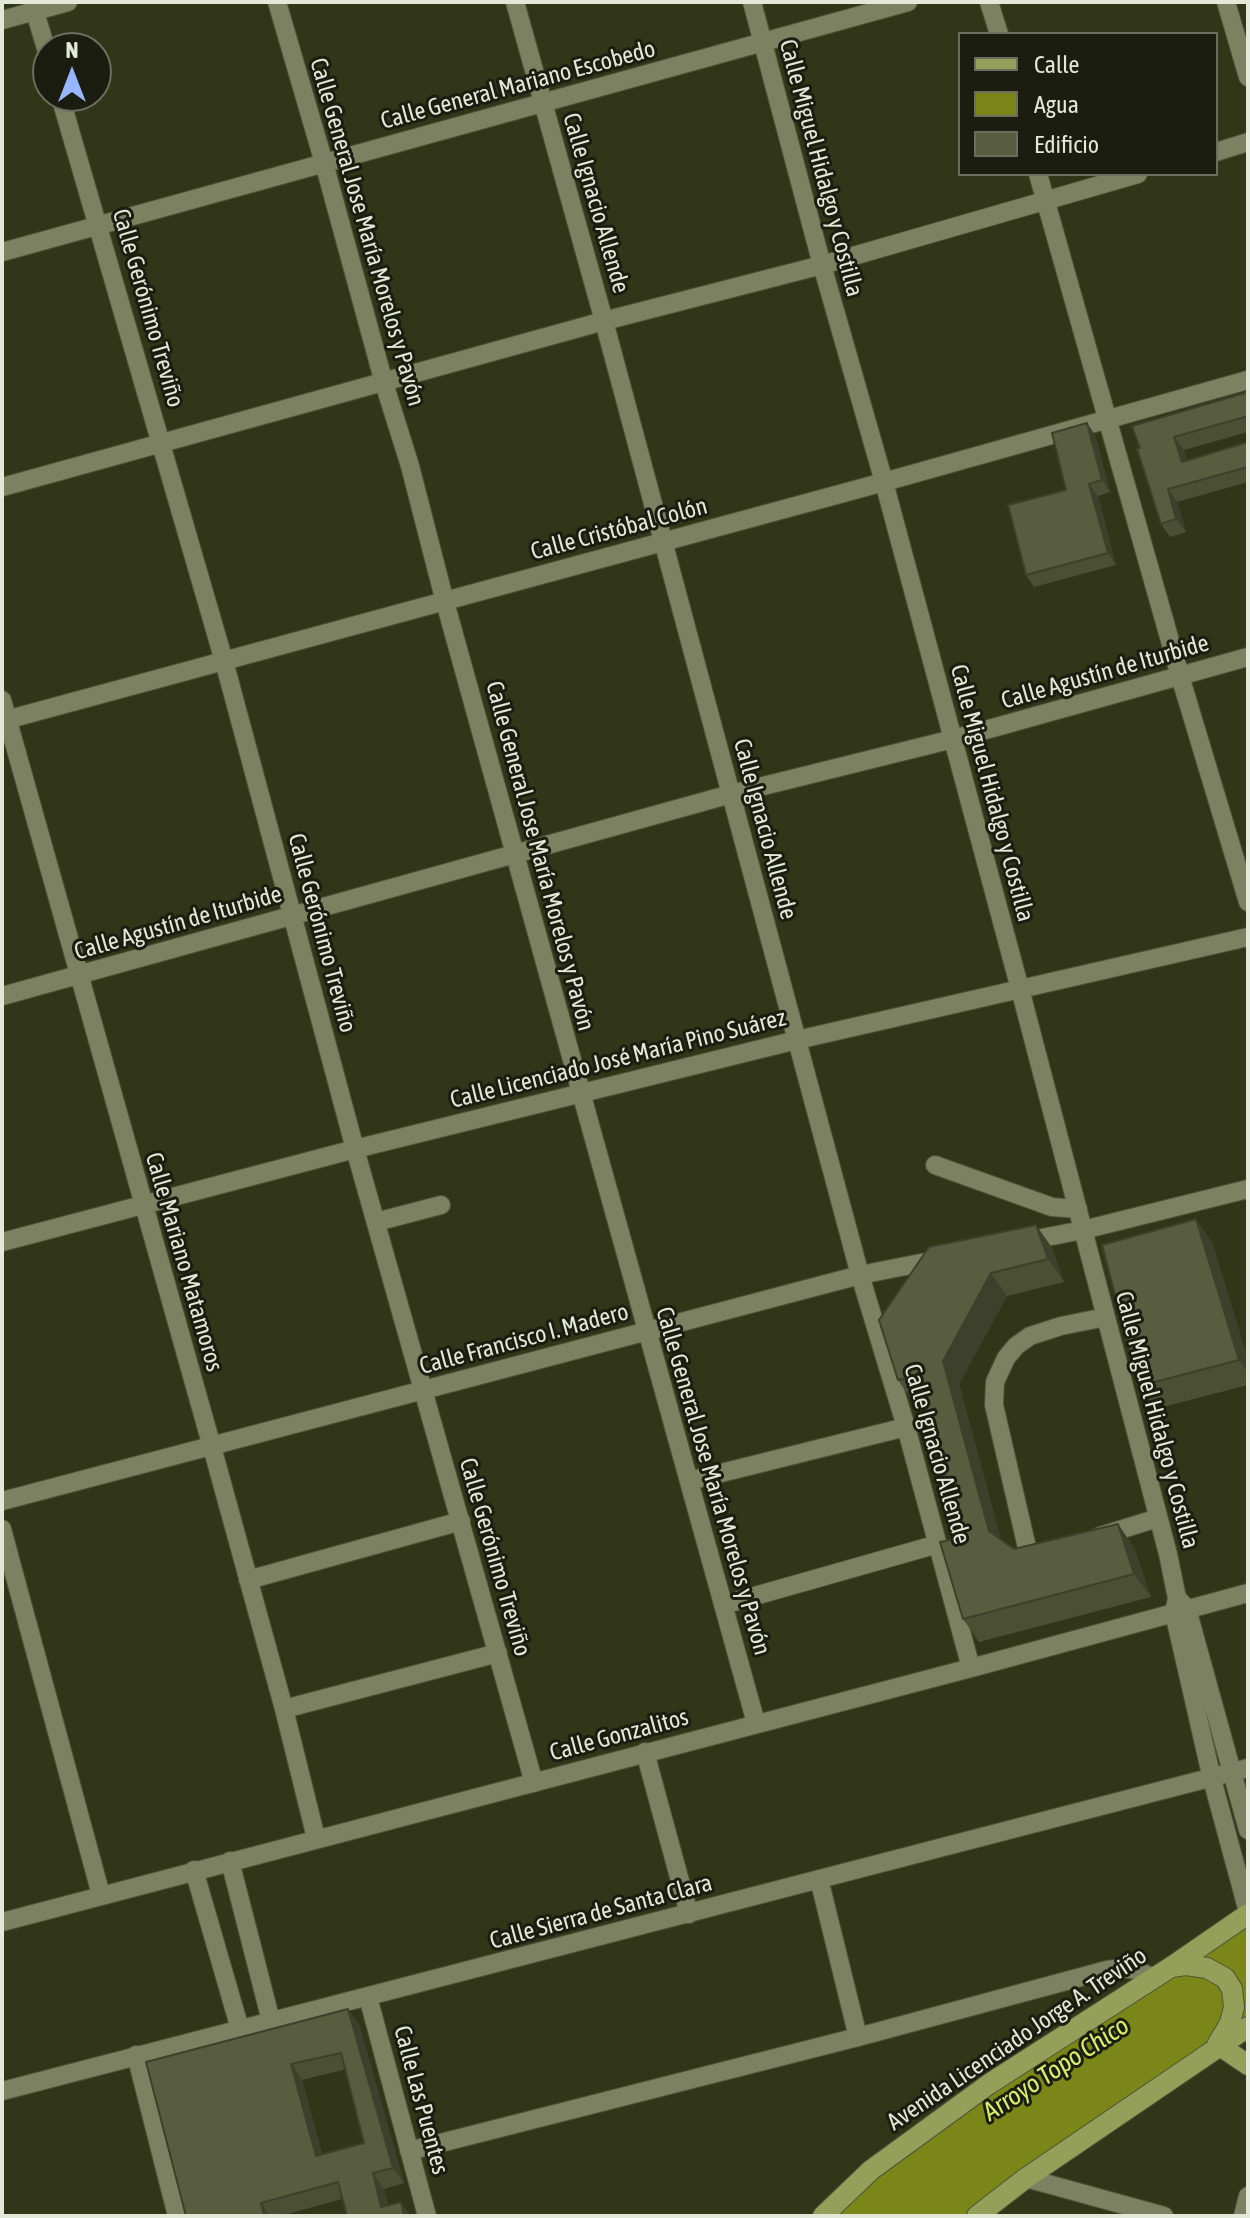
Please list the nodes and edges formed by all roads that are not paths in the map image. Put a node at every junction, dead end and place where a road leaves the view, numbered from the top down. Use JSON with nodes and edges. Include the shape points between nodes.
{"nodes":[{"id":1,"x":68,"y":2,"type":"edge"},
{"id":2,"x":277,"y":2,"type":"edge"},
{"id":3,"x":515,"y":2,"type":"edge"},
{"id":4,"x":752,"y":2,"type":"edge"},
{"id":5,"x":908,"y":2,"type":"edge"},
{"id":6,"x":989,"y":2,"type":"edge"},
{"id":7,"x":1226,"y":2,"type":"edge"},
{"id":8,"x":34,"y":7,"type":"edge"},
{"id":9,"x":2,"y":20,"type":"edge"},
{"id":10,"x":41,"y":32,"type":"edge"},
{"id":11,"x":998,"y":32,"type":"edge"},
{"id":12,"x":763,"y":43,"type":"junction"},
{"id":13,"x":1248,"y":77,"type":"edge"},
{"id":14,"x":542,"y":103,"type":"junction"},
{"id":15,"x":65,"y":112,"type":"edge"},
{"id":16,"x":1248,"y":142,"type":"edge"},
{"id":17,"x":1218,"y":151,"type":"edge"},
{"id":18,"x":324,"y":163,"type":"junction"},
{"id":19,"x":1039,"y":176,"type":"edge"},
{"id":20,"x":1131,"y":176,"type":"edge"},
{"id":21,"x":1046,"y":201,"type":"junction"},
{"id":22,"x":99,"y":227,"type":"junction"},
{"id":23,"x":2,"y":252,"type":"edge"},
{"id":24,"x":822,"y":265,"type":"junction"},
{"id":25,"x":604,"y":321,"type":"junction"},
{"id":26,"x":1248,"y":380,"type":"edge"},
{"id":27,"x":384,"y":383,"type":"junction"},
{"id":28,"x":1107,"y":419,"type":"junction"},
{"id":29,"x":162,"y":443,"type":"junction"},
{"id":30,"x":884,"y":482,"type":"junction"},
{"id":31,"x":2,"y":487,"type":"edge"},
{"id":32,"x":663,"y":542,"type":"junction"},
{"id":33,"x":445,"y":602,"type":"junction"},
{"id":34,"x":1248,"y":657,"type":"edge"},
{"id":35,"x":224,"y":661,"type":"junction"},
{"id":36,"x":1180,"y":676,"type":"junction"},
{"id":37,"x":2,"y":700,"type":"edge"},
{"id":38,"x":5,"y":721,"type":"edge"},
{"id":39,"x":953,"y":739,"type":"junction"},
{"id":40,"x":731,"y":794,"type":"junction"},
{"id":41,"x":516,"y":853,"type":"junction"},
{"id":42,"x":1248,"y":902,"type":"edge"},
{"id":43,"x":293,"y":916,"type":"junction"},
{"id":44,"x":1248,"y":937,"type":"edge"},
{"id":45,"x":79,"y":975,"type":"junction"},
{"id":46,"x":1020,"y":989,"type":"junction"},
{"id":47,"x":2,"y":996,"type":"edge"},
{"id":48,"x":797,"y":1040,"type":"junction"},
{"id":49,"x":580,"y":1093,"type":"junction"},
{"id":50,"x":355,"y":1149,"type":"junction"},
{"id":51,"x":935,"y":1165,"type":"dead end"},
{"id":52,"x":1248,"y":1189,"type":"edge"},
{"id":53,"x":441,"y":1205,"type":"dead end"},
{"id":54,"x":142,"y":1206,"type":"junction"},
{"id":55,"x":1078,"y":1209,"type":"junction"},
{"id":56,"x":376,"y":1222,"type":"junction"},
{"id":57,"x":1083,"y":1230,"type":"junction"},
{"id":58,"x":2,"y":1242,"type":"edge"},
{"id":59,"x":1009,"y":1245,"type":"edge"},
{"id":60,"x":964,"y":1254,"type":"edge"},
{"id":61,"x":860,"y":1275,"type":"junction"},
{"id":62,"x":1106,"y":1317,"type":"junction"},
{"id":63,"x":647,"y":1332,"type":"junction"},
{"id":64,"x":423,"y":1390,"type":"junction"},
{"id":65,"x":906,"y":1427,"type":"junction"},
{"id":66,"x":212,"y":1447,"type":"junction"},
{"id":67,"x":689,"y":1481,"type":"junction"},
{"id":68,"x":2,"y":1501,"type":"edge"},
{"id":69,"x":1158,"y":1518,"type":"junction"},
{"id":70,"x":461,"y":1521,"type":"junction"},
{"id":71,"x":2,"y":1529,"type":"edge"},
{"id":72,"x":938,"y":1544,"type":"junction"},
{"id":73,"x":248,"y":1580,"type":"junction"},
{"id":74,"x":1248,"y":1593,"type":"edge"},
{"id":75,"x":723,"y":1605,"type":"junction"},
{"id":76,"x":1180,"y":1607,"type":"junction"},
{"id":77,"x":498,"y":1653,"type":"junction"},
{"id":78,"x":971,"y":1668,"type":"junction"},
{"id":79,"x":284,"y":1709,"type":"junction"},
{"id":80,"x":756,"y":1723,"type":"junction"},
{"id":81,"x":645,"y":1752,"type":"junction"},
{"id":82,"x":1240,"y":1770,"type":"edge"},
{"id":83,"x":1212,"y":1779,"type":"junction"},
{"id":84,"x":534,"y":1783,"type":"junction"},
{"id":85,"x":1248,"y":1831,"type":"edge"},
{"id":86,"x":316,"y":1838,"type":"junction"},
{"id":87,"x":1227,"y":1839,"type":"junction"},
{"id":88,"x":230,"y":1861,"type":"junction"},
{"id":89,"x":194,"y":1870,"type":"junction"},
{"id":90,"x":819,"y":1879,"type":"junction"},
{"id":91,"x":101,"y":1895,"type":"junction"},
{"id":92,"x":1248,"y":1913,"type":"edge"},
{"id":93,"x":689,"y":1914,"type":"junction"},
{"id":94,"x":2,"y":1922,"type":"edge"},
{"id":95,"x":1179,"y":1966,"type":"junction"},
{"id":96,"x":1153,"y":1978,"type":"junction"},
{"id":97,"x":368,"y":1997,"type":"junction"},
{"id":98,"x":271,"y":2021,"type":"junction"},
{"id":99,"x":1248,"y":2027,"type":"edge"},
{"id":100,"x":240,"y":2029,"type":"junction"},
{"id":101,"x":858,"y":2037,"type":"junction"},
{"id":102,"x":1220,"y":2042,"type":"junction"},
{"id":103,"x":136,"y":2055,"type":"junction"},
{"id":104,"x":1248,"y":2065,"type":"edge"},
{"id":105,"x":2,"y":2091,"type":"edge"},
{"id":106,"x":409,"y":2151,"type":"junction"},
{"id":107,"x":1026,"y":2178,"type":"junction"},
{"id":108,"x":1248,"y":2196,"type":"edge"},
{"id":109,"x":176,"y":2216,"type":"edge"},
{"id":110,"x":427,"y":2216,"type":"edge"},
{"id":111,"x":823,"y":2216,"type":"edge"},
{"id":112,"x":977,"y":2216,"type":"edge"},
{"id":113,"x":1164,"y":2216,"type":"edge"},
{"id":114,"x":1243,"y":2216,"type":"edge"}],
"edges":[{"from":1,"to":8,"type":"street"},
{"from":2,"to":18,"type":"street","name":"Calle General Jose María Morelos y Pavón"},
{"from":3,"to":14,"type":"street","name":"Calle Ignacio Allende"},
{"from":4,"to":12,"type":"street","name":"Calle Miguel Hidalgo y Costilla"},
{"from":5,"to":12,"type":"street","name":"Calle General Mariano Escobedo"},
{"from":6,"to":11,"type":"street"},
{"from":7,"to":13,"type":"street"},
{"from":8,"to":9,"type":"street"},
{"from":8,"to":10,"type":"street"},
{"from":12,"to":14,"type":"street","name":"Calle General Mariano Escobedo"},
{"from":12,"to":24,"type":"street","name":"Calle Miguel Hidalgo y Costilla"},
{"from":14,"to":18,"type":"street","name":"Calle General Mariano Escobedo"},
{"from":14,"to":25,"type":"street","name":"Calle Ignacio Allende"},
{"from":15,"to":22,"type":"street","name":"Calle Gerónimo Treviño"},
{"from":16,"to":17,"type":"street"},
{"from":18,"to":22,"type":"street","name":"Calle General Mariano Escobedo"},
{"from":18,"to":27,"type":"street","name":"Calle General Jose María Morelos y Pavón"},
{"from":19,"to":21,"type":"street"},
{"from":20,"to":21,"type":"street"},
{"from":21,"to":24,"type":"street"},
{"from":21,"to":28,"type":"street"},
{"from":22,"to":23,"type":"street","name":"Calle General Mariano Escobedo"},
{"from":22,"to":29,"type":"street","name":"Calle Gerónimo Treviño"},
{"from":24,"to":25,"type":"street"},
{"from":24,"to":30,"type":"street","name":"Calle Miguel Hidalgo y Costilla"},
{"from":25,"to":27,"type":"street"},
{"from":25,"to":32,"type":"street","name":"Calle Ignacio Allende"},
{"from":26,"to":28,"type":"street","name":"Calle Cristóbal Colón"},
{"from":27,"to":29,"type":"street"},
{"from":27,"to":33,"type":"street","name":"Calle General Jose María Morelos y Pavón"},
{"from":28,"to":30,"type":"street","name":"Calle Cristóbal Colón"},
{"from":28,"to":36,"type":"street"},
{"from":29,"to":31,"type":"street"},
{"from":29,"to":35,"type":"street","name":"Calle Gerónimo Treviño"},
{"from":30,"to":32,"type":"street","name":"Calle Cristóbal Colón"},
{"from":30,"to":39,"type":"street","name":"Calle Miguel Hidalgo y Costilla"},
{"from":32,"to":33,"type":"street","name":"Calle Cristóbal Colón"},
{"from":32,"to":40,"type":"street","name":"Calle Ignacio Allende"},
{"from":33,"to":35,"type":"street","name":"Calle Cristóbal Colón"},
{"from":33,"to":41,"type":"street","name":"Calle General Jose María Morelos y Pavón"},
{"from":34,"to":36,"type":"street","name":"Calle Agustín de Iturbide"},
{"from":35,"to":38,"type":"street","name":"Calle Cristóbal Colón"},
{"from":35,"to":43,"type":"street","name":"Calle Gerónimo Treviño"},
{"from":36,"to":39,"type":"street","name":"Calle Agustín de Iturbide"},
{"from":36,"to":42,"type":"street"},
{"from":37,"to":38,"type":"street","name":"Calle Mariano Matamoros"},
{"from":38,"to":45,"type":"street","name":"Calle Mariano Matamoros"},
{"from":39,"to":40,"type":"street","name":"Calle Agustín de Iturbide"},
{"from":39,"to":46,"type":"street","name":"Calle Miguel Hidalgo y Costilla"},
{"from":40,"to":41,"type":"street","name":"Calle Agustín de Iturbide"},
{"from":40,"to":48,"type":"street","name":"Calle Ignacio Allende"},
{"from":41,"to":43,"type":"street","name":"Calle Agustín de Iturbide"},
{"from":41,"to":49,"type":"street","name":"Calle General Jose María Morelos y Pavón"},
{"from":43,"to":45,"type":"street","name":"Calle Agustín de Iturbide"},
{"from":43,"to":50,"type":"street","name":"Calle Gerónimo Treviño"},
{"from":44,"to":46,"type":"street","name":"Calle Licenciado José María Pino Suárez"},
{"from":45,"to":47,"type":"street","name":"Calle Agustín de Iturbide"},
{"from":45,"to":54,"type":"street","name":"Calle Mariano Matamoros"},
{"from":46,"to":48,"type":"street","name":"Calle Licenciado José María Pino Suárez"},
{"from":46,"to":55,"type":"street","name":"Calle Miguel Hidalgo y Costilla"},
{"from":48,"to":49,"type":"street","name":"Calle Licenciado José María Pino Suárez"},
{"from":48,"to":61,"type":"street","name":"Calle Ignacio Allende"},
{"from":49,"to":50,"type":"street","name":"Calle Licenciado José María Pino Suárez"},
{"from":49,"to":63,"type":"street","name":"Calle General Jose María Morelos y Pavón"},
{"from":50,"to":54,"type":"street","name":"Calle Licenciado José María Pino Suárez"},
{"from":50,"to":56,"type":"street","name":"Calle Gerónimo Treviño"},
{"from":51,"to":55,"type":"street","via":[[1045,1205]]},
{"from":52,"to":57,"type":"street"},
{"from":53,"to":56,"type":"street"},
{"from":54,"to":58,"type":"street","name":"Calle Licenciado José María Pino Suárez"},
{"from":54,"to":66,"type":"street","name":"Calle Mariano Matamoros"},
{"from":55,"to":57,"type":"street","name":"Calle Miguel Hidalgo y Costilla"},
{"from":56,"to":64,"type":"street","name":"Calle Gerónimo Treviño"},
{"from":57,"to":59,"type":"street"},
{"from":57,"to":62,"type":"street","name":"Calle Miguel Hidalgo y Costilla"},
{"from":60,"to":61,"type":"street","name":"Calle Francisco I. Madero"},
{"from":61,"to":63,"type":"street","name":"Calle Francisco I. Madero"},
{"from":61,"to":65,"type":"street","name":"Calle Ignacio Allende"},
{"from":62,"to":69,"type":"street","name":"Calle Miguel Hidalgo y Costilla"},
{"from":62,"to":69,"type":"street","via":[[1030,1336],[1006,1358],[995,1382],[994,1405],[1028,1552],[1033,1555]]},
{"from":63,"to":64,"type":"street","name":"Calle Francisco I. Madero"},
{"from":63,"to":67,"type":"street","name":"Calle General Jose María Morelos y Pavón"},
{"from":64,"to":66,"type":"street","name":"Calle Francisco I. Madero"},
{"from":64,"to":70,"type":"street","name":"Calle Gerónimo Treviño"},
{"from":65,"to":67,"type":"street"},
{"from":65,"to":72,"type":"street","name":"Calle Ignacio Allende"},
{"from":66,"to":68,"type":"street","name":"Calle Francisco I. Madero"},
{"from":66,"to":73,"type":"street","name":"Calle Mariano Matamoros"},
{"from":67,"to":75,"type":"street","name":"Calle General Jose María Morelos y Pavón"},
{"from":69,"to":76,"type":"street","name":"Calle Miguel Hidalgo y Costilla"},
{"from":70,"to":73,"type":"street"},
{"from":70,"to":77,"type":"street","name":"Calle Gerónimo Treviño"},
{"from":71,"to":91,"type":"street"},
{"from":72,"to":75,"type":"street"},
{"from":72,"to":78,"type":"street","name":"Calle Ignacio Allende"},
{"from":73,"to":79,"type":"street","name":"Calle Mariano Matamoros"},
{"from":74,"to":76,"type":"street","name":"Calle Gonzalitos"},
{"from":75,"to":80,"type":"street","name":"Calle General Jose María Morelos y Pavón"},
{"from":76,"to":78,"type":"street","name":"Calle Gonzalitos"},
{"from":76,"to":82,"type":"street"},
{"from":76,"to":83,"type":"street"},
{"from":77,"to":79,"type":"street"},
{"from":77,"to":84,"type":"street","name":"Calle Gerónimo Treviño"},
{"from":78,"to":80,"type":"street","name":"Calle Gonzalitos"},
{"from":79,"to":86,"type":"street","name":"Calle Mariano Matamoros"},
{"from":80,"to":81,"type":"street","name":"Calle Gonzalitos"},
{"from":81,"to":84,"type":"street","name":"Calle Gonzalitos"},
{"from":81,"to":93,"type":"street"},
{"from":82,"to":83,"type":"street","name":"Calle Sierra de Santa Clara"},
{"from":82,"to":85,"type":"street"},
{"from":83,"to":87,"type":"street"},
{"from":83,"to":90,"type":"street","name":"Calle Sierra de Santa Clara"},
{"from":84,"to":86,"type":"street","name":"Calle Gonzalitos"},
{"from":85,"to":87,"type":"street"},
{"from":86,"to":88,"type":"street","name":"Calle Gonzalitos"},
{"from":87,"to":92,"type":"street"},
{"from":88,"to":89,"type":"street","name":"Calle Gonzalitos"},
{"from":88,"to":98,"type":"street"},
{"from":89,"to":91,"type":"street","name":"Calle Gonzalitos"},
{"from":89,"to":100,"type":"street"},
{"from":90,"to":93,"type":"street","name":"Calle Sierra de Santa Clara"},
{"from":90,"to":101,"type":"street"},
{"from":91,"to":94,"type":"street","name":"Calle Gonzalitos"},
{"from":92,"to":95,"type":"main road","name":"Avenida Licenciado Jorge A. Treviño"},
{"from":93,"to":97,"type":"street","name":"Calle Sierra de Santa Clara"},
{"from":95,"to":96,"type":"main road","name":"Avenida Licenciado Jorge A. Treviño"},
{"from":95,"to":102,"type":"main road","via":[[1215,1972],[1232,1989],[1234,2007]]},
{"from":96,"to":101,"type":"street","via":[[1137,1970],[1107,1970]]},
{"from":96,"to":111,"type":"main road","name":"Avenida Licenciado Jorge A. Treviño","via":[[989,2084],[871,2170]]},
{"from":97,"to":98,"type":"street","name":"Calle Sierra de Santa Clara"},
{"from":97,"to":106,"type":"street","name":"Calle Las Puentes"},
{"from":98,"to":100,"type":"street","name":"Calle Sierra de Santa Clara"},
{"from":99,"to":102,"type":"main road"},
{"from":100,"to":103,"type":"street","name":"Calle Sierra de Santa Clara"},
{"from":101,"to":106,"type":"street"},
{"from":102,"to":104,"type":"main road"},
{"from":102,"to":107,"type":"main road"},
{"from":103,"to":105,"type":"street","name":"Calle Sierra de Santa Clara"},
{"from":103,"to":109,"type":"street"},
{"from":106,"to":110,"type":"street","name":"Calle Las Puentes"},
{"from":107,"to":112,"type":"main road"},
{"from":107,"to":113,"type":"street"},
{"from":108,"to":114,"type":"street"}]}
